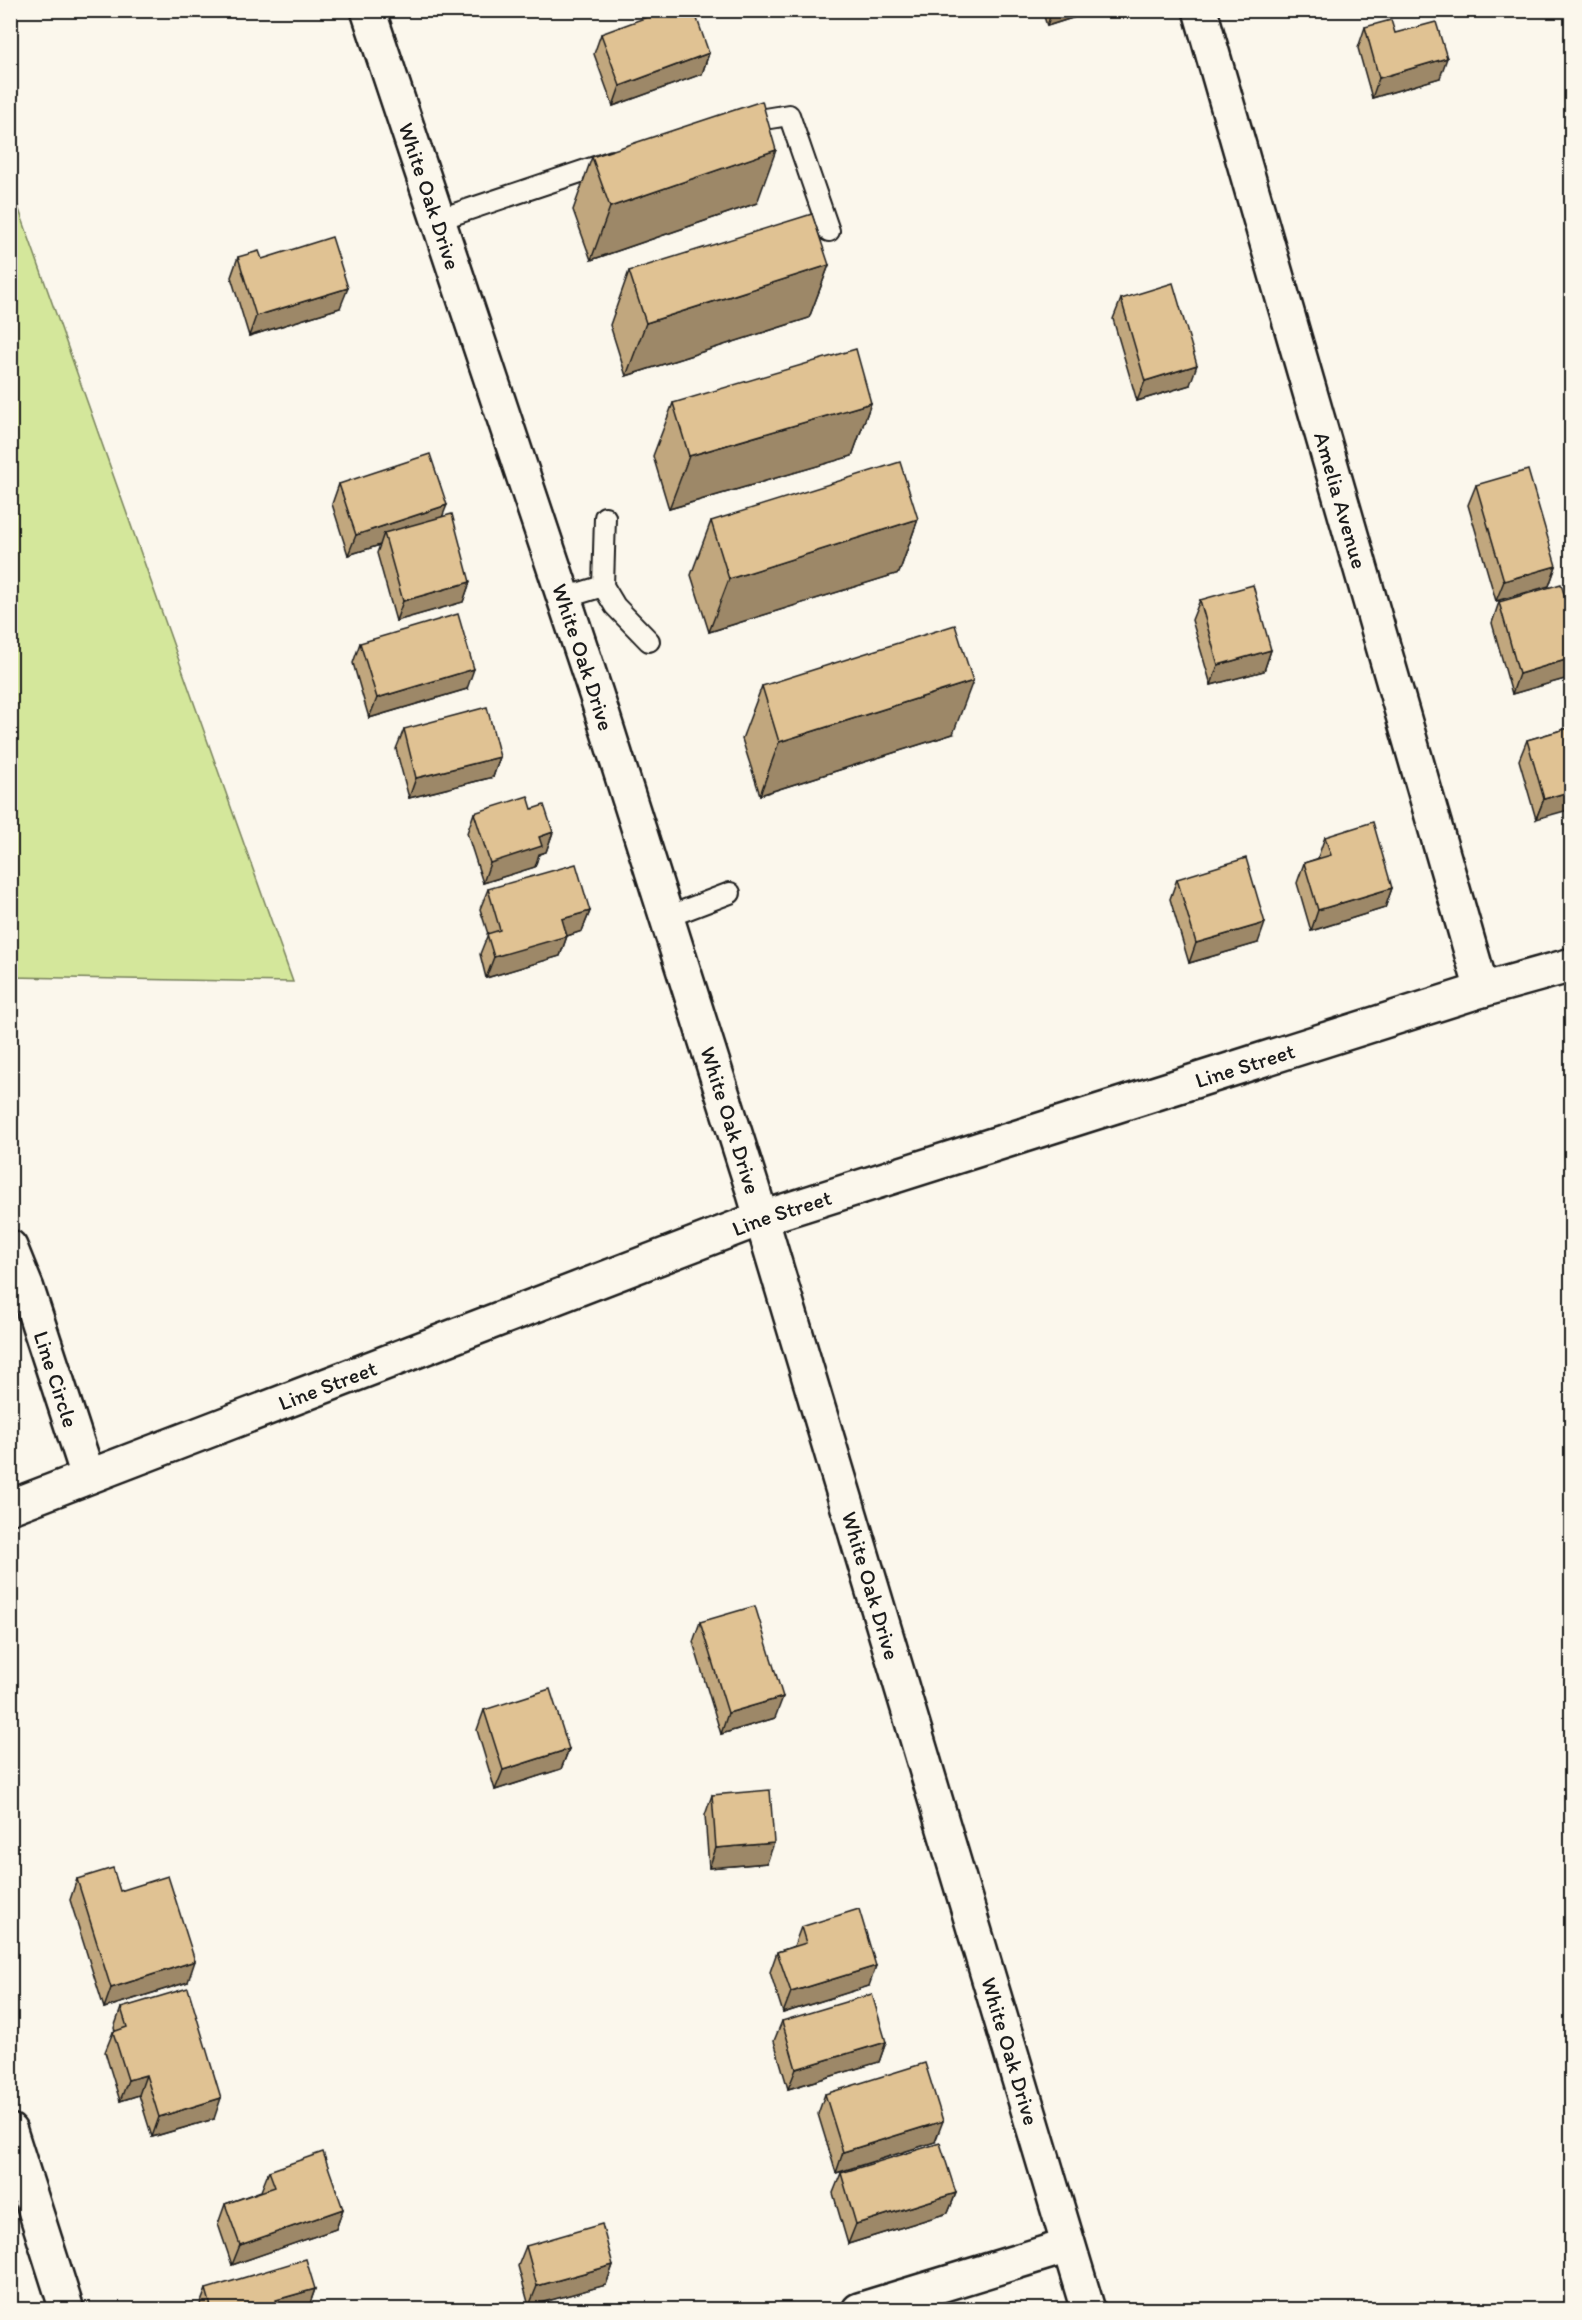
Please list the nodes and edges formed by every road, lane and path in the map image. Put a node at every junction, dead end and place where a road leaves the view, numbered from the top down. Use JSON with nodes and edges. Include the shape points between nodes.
{"nodes":[{"id":1,"x":368,"y":10,"type":"edge"},
{"id":2,"x":1200,"y":10,"type":"edge"},
{"id":3,"x":725,"y":126,"type":"edge"},
{"id":4,"x":626,"y":157,"type":"edge"},
{"id":5,"x":437,"y":220,"type":"junction"},
{"id":6,"x":829,"y":231,"type":"dead end"},
{"id":7,"x":605,"y":518,"type":"dead end"},
{"id":8,"x":603,"y":586,"type":"junction"},
{"id":9,"x":564,"y":598,"type":"junction"},
{"id":10,"x":649,"y":641,"type":"dead end"},
{"id":11,"x":730,"y":893,"type":"dead end"},
{"id":12,"x":667,"y":917,"type":"junction"},
{"id":13,"x":1572,"y":965,"type":"edge"},
{"id":14,"x":1482,"y":990,"type":"junction"},
{"id":15,"x":762,"y":1218,"type":"junction"},
{"id":16,"x":10,"y":1247,"type":"edge"},
{"id":17,"x":88,"y":1476,"type":"junction"},
{"id":18,"x":10,"y":1506,"type":"edge"},
{"id":19,"x":10,"y":2131,"type":"edge"},
{"id":20,"x":1068,"y":2246,"type":"junction"},
{"id":21,"x":67,"y":2310,"type":"edge"},
{"id":22,"x":859,"y":2310,"type":"edge"},
{"id":23,"x":1088,"y":2310,"type":"edge"}],
"edges":[{"from":1,"to":5,"type":"street","name":"White Oak Drive"},
{"from":2,"to":14,"type":"street","name":"Amelia Avenue"},
{"from":3,"to":6,"type":"lane","via":[[789,115]]},
{"from":4,"to":5,"type":"lane"},
{"from":5,"to":9,"type":"street","name":"White Oak Drive"},
{"from":7,"to":8,"type":"lane"},
{"from":8,"to":9,"type":"lane"},
{"from":8,"to":10,"type":"lane","via":[[615,606]]},
{"from":9,"to":12,"type":"street","name":"White Oak Drive"},
{"from":11,"to":12,"type":"lane"},
{"from":12,"to":15,"type":"street","name":"White Oak Drive"},
{"from":13,"to":14,"type":"street","name":"Line Street"},
{"from":14,"to":15,"type":"street","name":"Line Street"},
{"from":15,"to":17,"type":"street","name":"Line Street"},
{"from":15,"to":20,"type":"street","name":"White Oak Drive"},
{"from":16,"to":17,"type":"street","name":"Line Circle"},
{"from":17,"to":18,"type":"street","name":"Line Street"},
{"from":19,"to":21,"type":"street"},
{"from":20,"to":22,"type":"street"},
{"from":20,"to":23,"type":"street","name":"White Oak Drive"}]}
